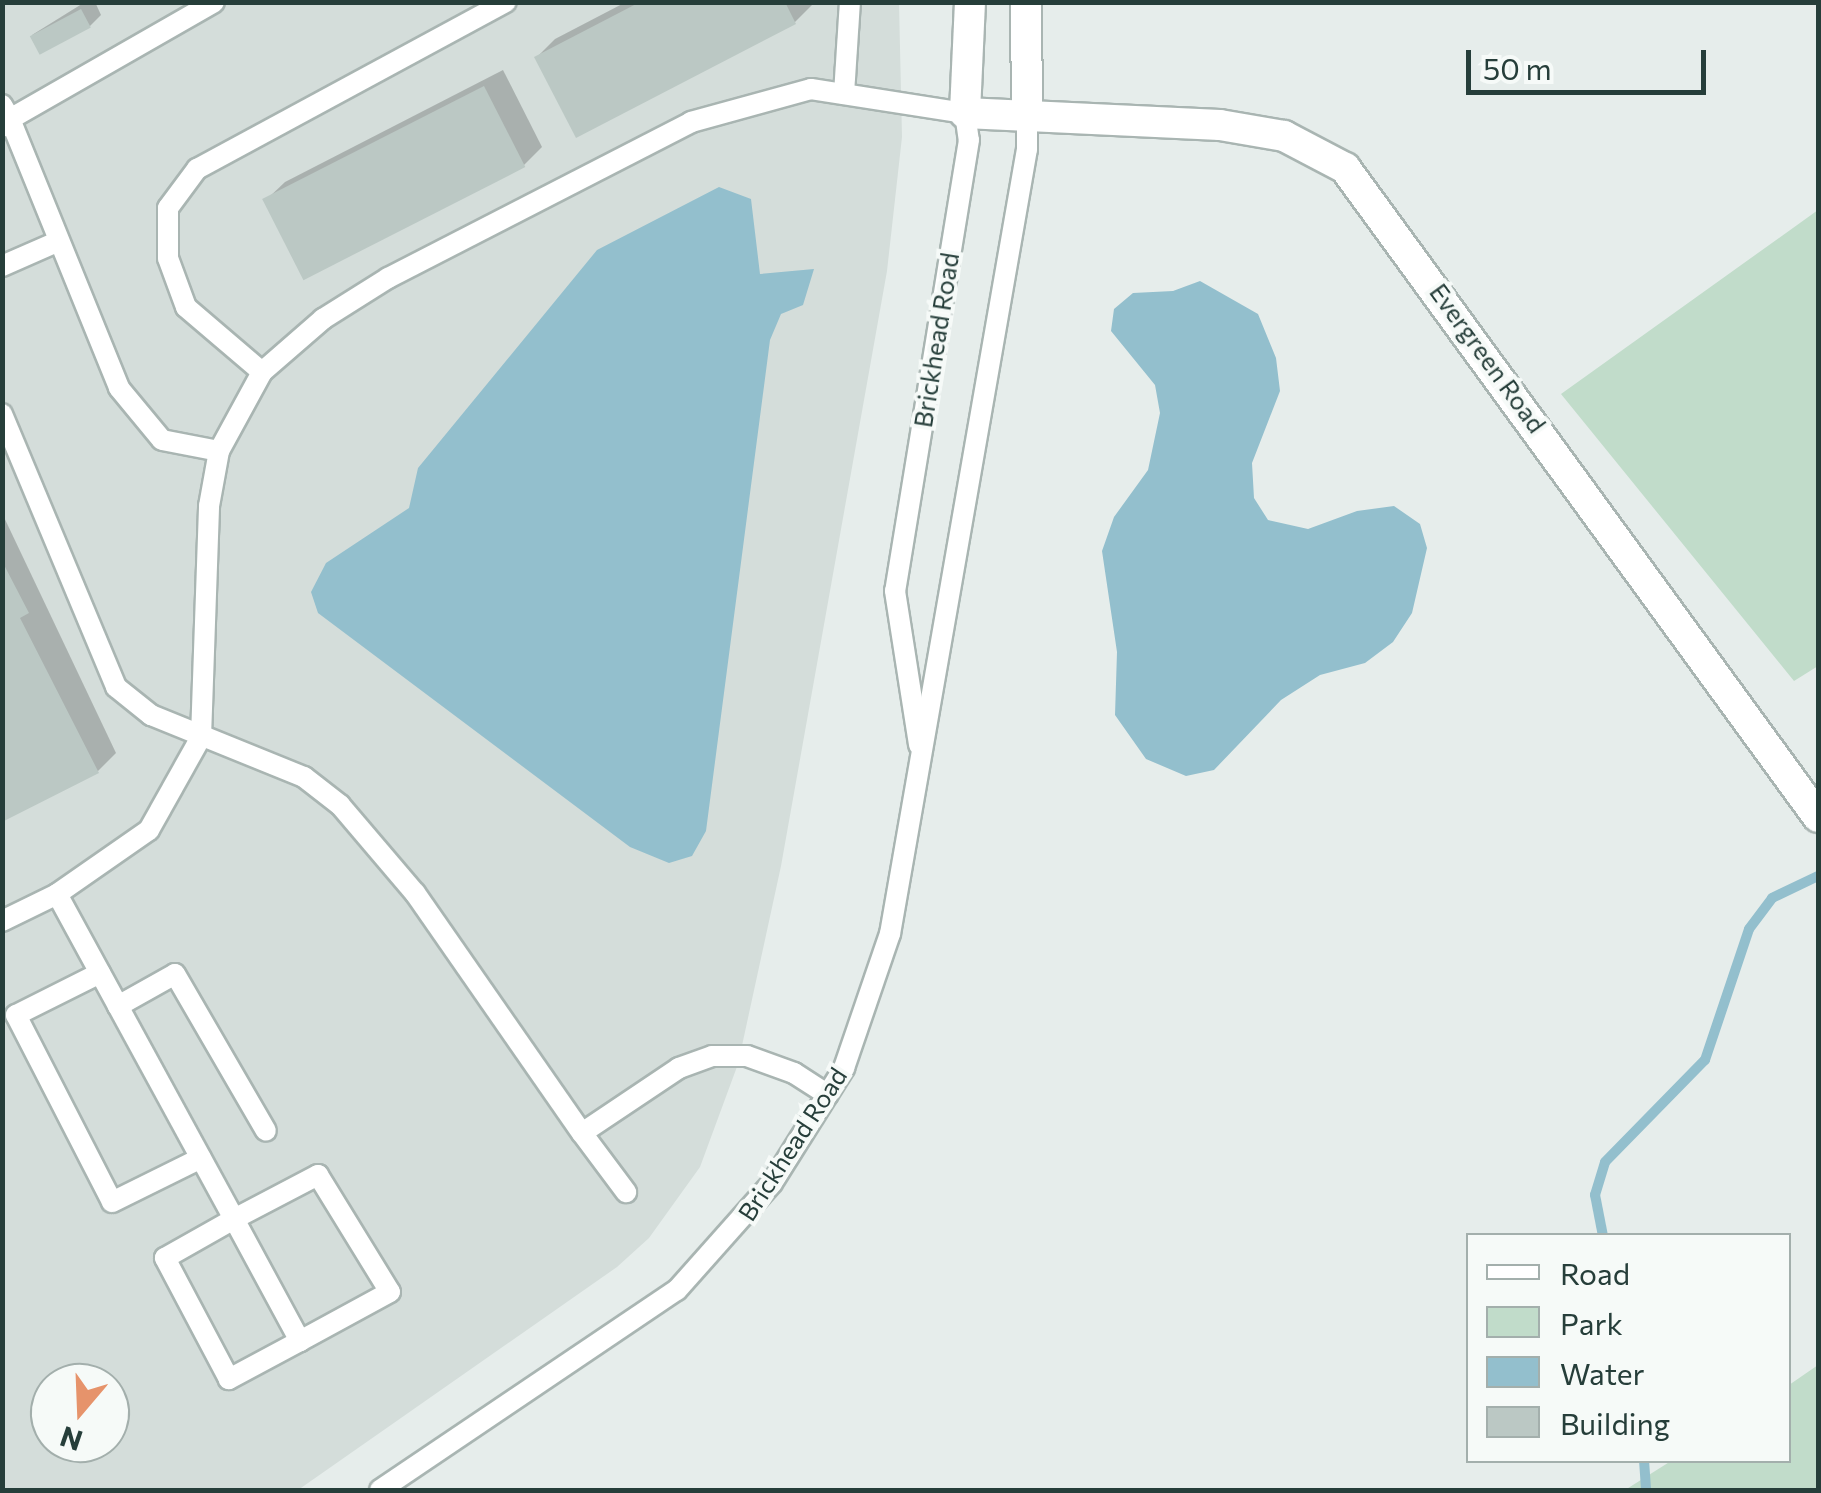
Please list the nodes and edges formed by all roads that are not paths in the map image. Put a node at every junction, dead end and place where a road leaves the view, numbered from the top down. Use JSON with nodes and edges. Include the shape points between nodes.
{"nodes":[{"id":1,"x":214,"y":2,"type":"edge"},
{"id":2,"x":506,"y":2,"type":"edge"},
{"id":3,"x":850,"y":2,"type":"edge"},
{"id":4,"x":970,"y":2,"type":"edge"},
{"id":5,"x":1026,"y":2,"type":"edge"},
{"id":6,"x":844,"y":94,"type":"junction"},
{"id":7,"x":965,"y":113,"type":"junction"},
{"id":8,"x":1026,"y":116,"type":"junction"},
{"id":9,"x":5,"y":117,"type":"edge"},
{"id":10,"x":59,"y":241,"type":"junction"},
{"id":11,"x":2,"y":266,"type":"edge"},
{"id":12,"x":262,"y":372,"type":"junction"},
{"id":13,"x":2,"y":414,"type":"edge"},
{"id":14,"x":219,"y":451,"type":"junction"},
{"id":15,"x":201,"y":737,"type":"junction"},
{"id":16,"x":919,"y":745,"type":"junction"},
{"id":17,"x":1818,"y":817,"type":"edge"},
{"id":18,"x":57,"y":894,"type":"junction"},
{"id":19,"x":2,"y":921,"type":"edge"},
{"id":20,"x":100,"y":973,"type":"junction"},
{"id":21,"x":118,"y":1006,"type":"junction"},
{"id":22,"x":828,"y":1095,"type":"junction"},
{"id":23,"x":266,"y":1131,"type":"dead end"},
{"id":24,"x":582,"y":1133,"type":"junction"},
{"id":25,"x":201,"y":1158,"type":"junction"},
{"id":26,"x":626,"y":1192,"type":"dead end"},
{"id":27,"x":234,"y":1218,"type":"junction"},
{"id":28,"x":300,"y":1341,"type":"junction"},
{"id":29,"x":380,"y":1490,"type":"edge"}],
"edges":[{"from":1,"to":9,"type":"lane"},
{"from":2,"to":12,"type":"lane","via":[[197,169],[168,208],[168,258],[186,307]]},
{"from":3,"to":6,"type":"lane"},
{"from":4,"to":7,"type":"street"},
{"from":5,"to":8,"type":"street"},
{"from":6,"to":7,"type":"lane"},
{"from":6,"to":12,"type":"lane","via":[[811,88],[691,122],[388,278],[324,319]]},
{"from":7,"to":8,"type":"street","name":"Evergreen Road"},
{"from":7,"to":16,"type":"lane","name":"Brickhead Road","via":[[968,140],[895,591]]},
{"from":8,"to":16,"type":"lane","name":"Brickhead Road","via":[[1027,150],[958,561]]},
{"from":8,"to":17,"type":"street","name":"Evergreen Road","via":[[1220,125],[1284,136],[1344,168]]},
{"from":9,"to":10,"type":"lane"},
{"from":10,"to":11,"type":"lane"},
{"from":10,"to":14,"type":"lane","via":[[119,388],[162,440]]},
{"from":12,"to":14,"type":"lane"},
{"from":13,"to":15,"type":"lane","via":[[116,686],[152,715]]},
{"from":14,"to":15,"type":"lane","via":[[210,506]]},
{"from":15,"to":18,"type":"lane","via":[[149,830]]},
{"from":15,"to":24,"type":"lane","via":[[304,777],[350,816],[416,893]]},
{"from":16,"to":22,"type":"lane","name":"Brickhead Road","via":[[890,934],[872,996]]},
{"from":18,"to":19,"type":"lane"},
{"from":18,"to":20,"type":"lane"},
{"from":20,"to":21,"type":"lane"},
{"from":20,"to":25,"type":"lane","via":[[16,1015],[112,1202]]},
{"from":21,"to":23,"type":"lane","via":[[174,974]]},
{"from":21,"to":25,"type":"lane"},
{"from":22,"to":24,"type":"lane","via":[[748,1056],[712,1056],[679,1068]]},
{"from":22,"to":29,"type":"lane","name":"Brickhead Road","via":[[762,1196],[677,1290]]},
{"from":24,"to":26,"type":"lane"},
{"from":25,"to":27,"type":"lane"},
{"from":27,"to":28,"type":"lane"},
{"from":27,"to":28,"type":"lane","via":[[165,1258],[229,1379]]},
{"from":27,"to":28,"type":"lane","via":[[318,1175],[390,1292]]}]}
